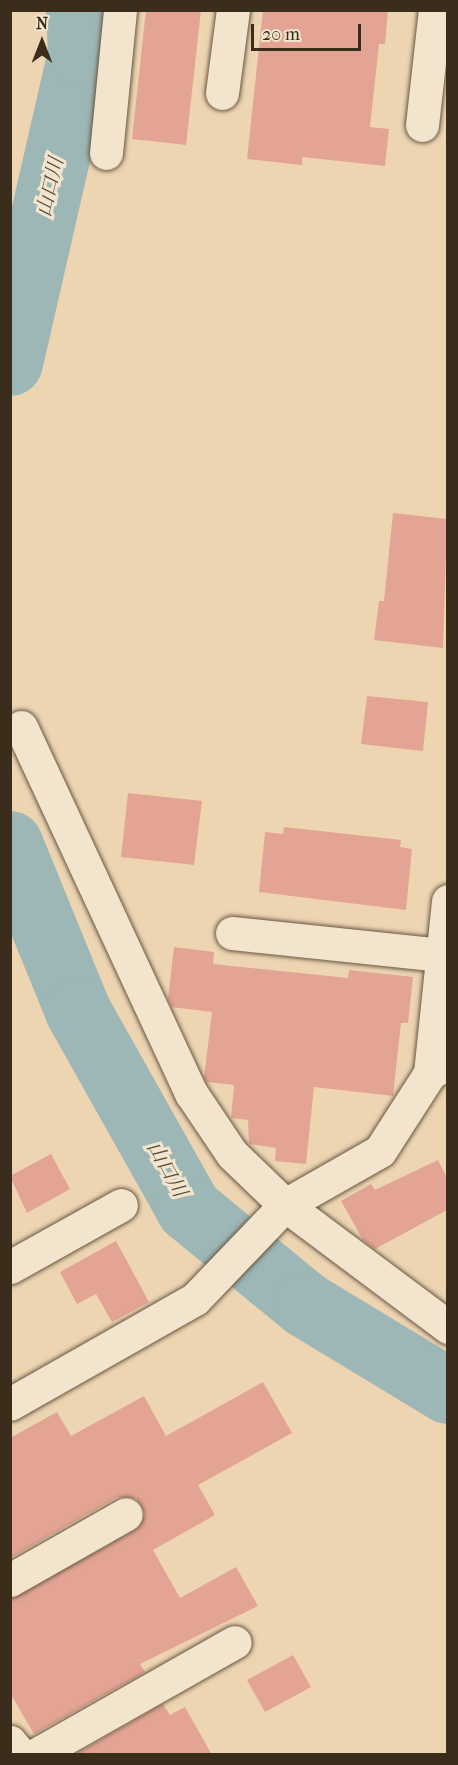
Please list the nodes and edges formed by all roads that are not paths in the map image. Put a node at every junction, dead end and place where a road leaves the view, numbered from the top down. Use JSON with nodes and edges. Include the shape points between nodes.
{"nodes":[{"id":1,"x":120,"y":10,"type":"edge"},
{"id":2,"x":233,"y":10,"type":"edge"},
{"id":3,"x":435,"y":10,"type":"edge"},
{"id":4,"x":222,"y":93,"type":"dead end"},
{"id":5,"x":422,"y":124,"type":"dead end"},
{"id":6,"x":106,"y":153,"type":"dead end"},
{"id":7,"x":21,"y":728,"type":"dead end"},
{"id":8,"x":447,"y":902,"type":"edge"},
{"id":9,"x":232,"y":933,"type":"dead end"},
{"id":10,"x":442,"y":955,"type":"junction"},
{"id":11,"x":439,"y":1068,"type":"edge"},
{"id":12,"x":121,"y":1206,"type":"dead end"},
{"id":13,"x":285,"y":1206,"type":"junction"},
{"id":14,"x":10,"y":1267,"type":"edge"},
{"id":15,"x":447,"y":1328,"type":"edge"},
{"id":16,"x":10,"y":1404,"type":"edge"},
{"id":17,"x":126,"y":1514,"type":"dead end"},
{"id":18,"x":10,"y":1580,"type":"edge"},
{"id":19,"x":235,"y":1641,"type":"dead end"},
{"id":20,"x":10,"y":1742,"type":"edge"},
{"id":21,"x":20,"y":1755,"type":"edge"},
{"id":22,"x":37,"y":1755,"type":"edge"}],
"edges":[{"from":1,"to":6,"type":"street"},
{"from":2,"to":4,"type":"street"},
{"from":3,"to":5,"type":"street"},
{"from":7,"to":13,"type":"street","via":[[191,1094],[232,1154]]},
{"from":8,"to":10,"type":"street"},
{"from":9,"to":10,"type":"street"},
{"from":10,"to":11,"type":"street"},
{"from":11,"to":13,"type":"street","via":[[380,1151]]},
{"from":12,"to":14,"type":"street"},
{"from":13,"to":15,"type":"street"},
{"from":13,"to":16,"type":"street","via":[[195,1299]]},
{"from":17,"to":18,"type":"street"},
{"from":19,"to":22,"type":"street"},
{"from":20,"to":21,"type":"street"}]}
